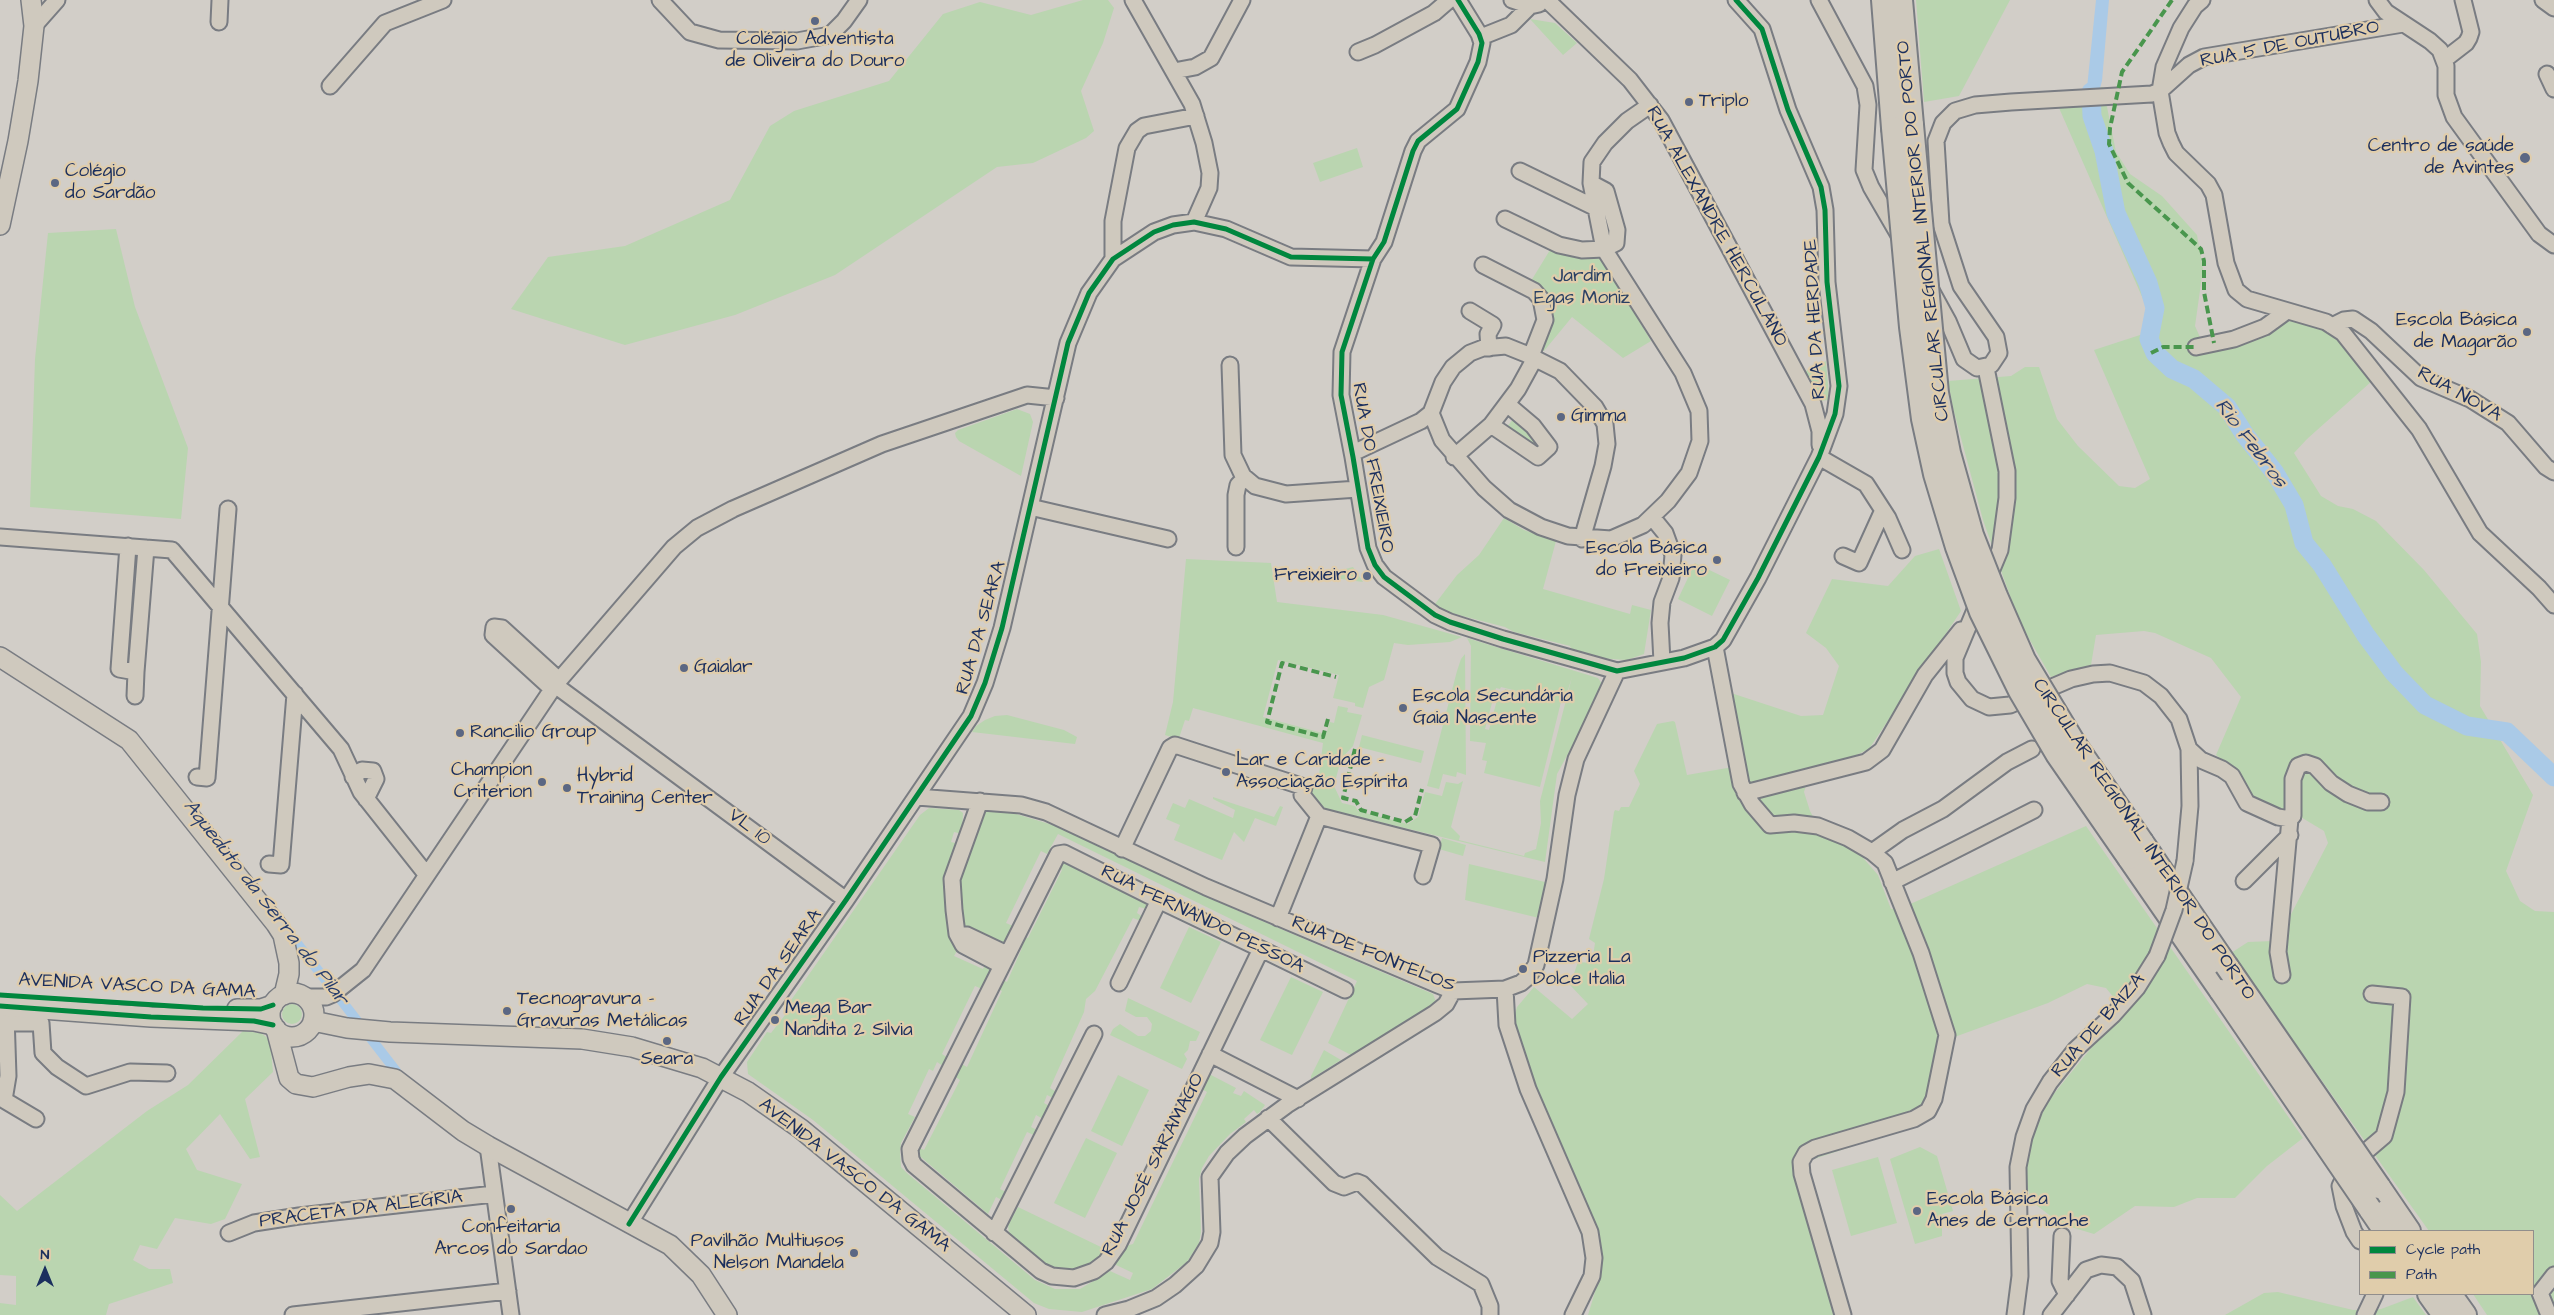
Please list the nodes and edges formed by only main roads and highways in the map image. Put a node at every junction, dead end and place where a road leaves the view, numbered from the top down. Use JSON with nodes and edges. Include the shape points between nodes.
{"nodes":[{"id":1,"x":31,"y":0,"type":"edge"},
{"id":2,"x":1883,"y":0,"type":"edge"},
{"id":3,"x":1901,"y":0,"type":"edge"},
{"id":4,"x":1903,"y":126,"type":"junction"},
{"id":5,"x":0,"y":225,"type":"edge"},
{"id":6,"x":0,"y":657,"type":"edge"},
{"id":7,"x":2136,"y":850,"type":"junction"},
{"id":8,"x":278,"y":1000,"type":"junction"},
{"id":9,"x":3,"y":1007,"type":"edge"},
{"id":10,"x":313,"y":1021,"type":"junction"},
{"id":11,"x":274,"y":1027,"type":"junction"},
{"id":12,"x":297,"y":1036,"type":"junction"},
{"id":13,"x":289,"y":1078,"type":"junction"},
{"id":14,"x":2384,"y":1230,"type":"edge"},
{"id":15,"x":2407,"y":1230,"type":"edge"},
{"id":16,"x":2430,"y":1295,"type":"edge"},
{"id":17,"x":2451,"y":1295,"type":"edge"},
{"id":18,"x":727,"y":1315,"type":"edge"},
{"id":19,"x":1026,"y":1315,"type":"edge"},
{"id":20,"x":2444,"y":1315,"type":"edge"},
{"id":21,"x":2465,"y":1315,"type":"edge"}],
"edges":[{"from":1,"to":5,"type":"main road","via":[[34,26],[18,141]]},
{"from":2,"to":4,"type":"highway","name":"CIRCULAR REGIONAL INTERIOR DO PORTO"},
{"from":3,"to":4,"type":"highway","name":"CIRCULAR REGIONAL INTERIOR DO PORTO"},
{"from":4,"to":7,"type":"highway","name":"CIRCULAR REGIONAL INTERIOR DO PORTO","bridge":true,"via":[[1911,327],[1923,419],[1935,474],[1957,547],[1980,612],[2057,754]]},
{"from":6,"to":8,"type":"main road","via":[[128,740],[283,935],[289,974]]},
{"from":7,"to":14,"type":"highway","name":"CIRCULAR REGIONAL INTERIOR DO PORTO","bridge":true,"via":[[2221,991]]},
{"from":7,"to":15,"type":"highway","name":"CIRCULAR REGIONAL INTERIOR DO PORTO","bridge":true,"via":[[2226,965]]},
{"from":8,"to":9,"type":"main road","name":"AVENIDA VASCO DA GAMA","via":[[261,1009]]},
{"from":8,"to":10,"type":"main road","name":"AVENIDA VASCO DA GAMA","via":[[291,993],[304,997],[313,1008]]},
{"from":8,"to":11,"type":"main road","name":"AVENIDA VASCO DA GAMA","via":[[270,1015]]},
{"from":9,"to":11,"type":"main road","name":"AVENIDA VASCO DA GAMA","via":[[40,1016],[254,1021]]},
{"from":10,"to":12,"type":"main road","via":[[309,1029]]},
{"from":10,"to":19,"type":"main road","name":"AVENIDA VASCO DA GAMA","via":[[390,1032],[582,1040],[666,1056],[721,1077],[800,1129]]},
{"from":11,"to":12,"type":"main road","name":"AVENIDA VASCO DA GAMA","via":[[286,1036]]},
{"from":11,"to":13,"type":"main road"},
{"from":12,"to":13,"type":"main road","via":[[290,1050]]},
{"from":13,"to":18,"type":"main road","via":[[296,1084],[313,1087],[368,1074],[395,1079],[463,1131],[670,1245],[702,1275]]},
{"from":16,"to":20,"type":"highway"},
{"from":17,"to":21,"type":"highway"}]}
